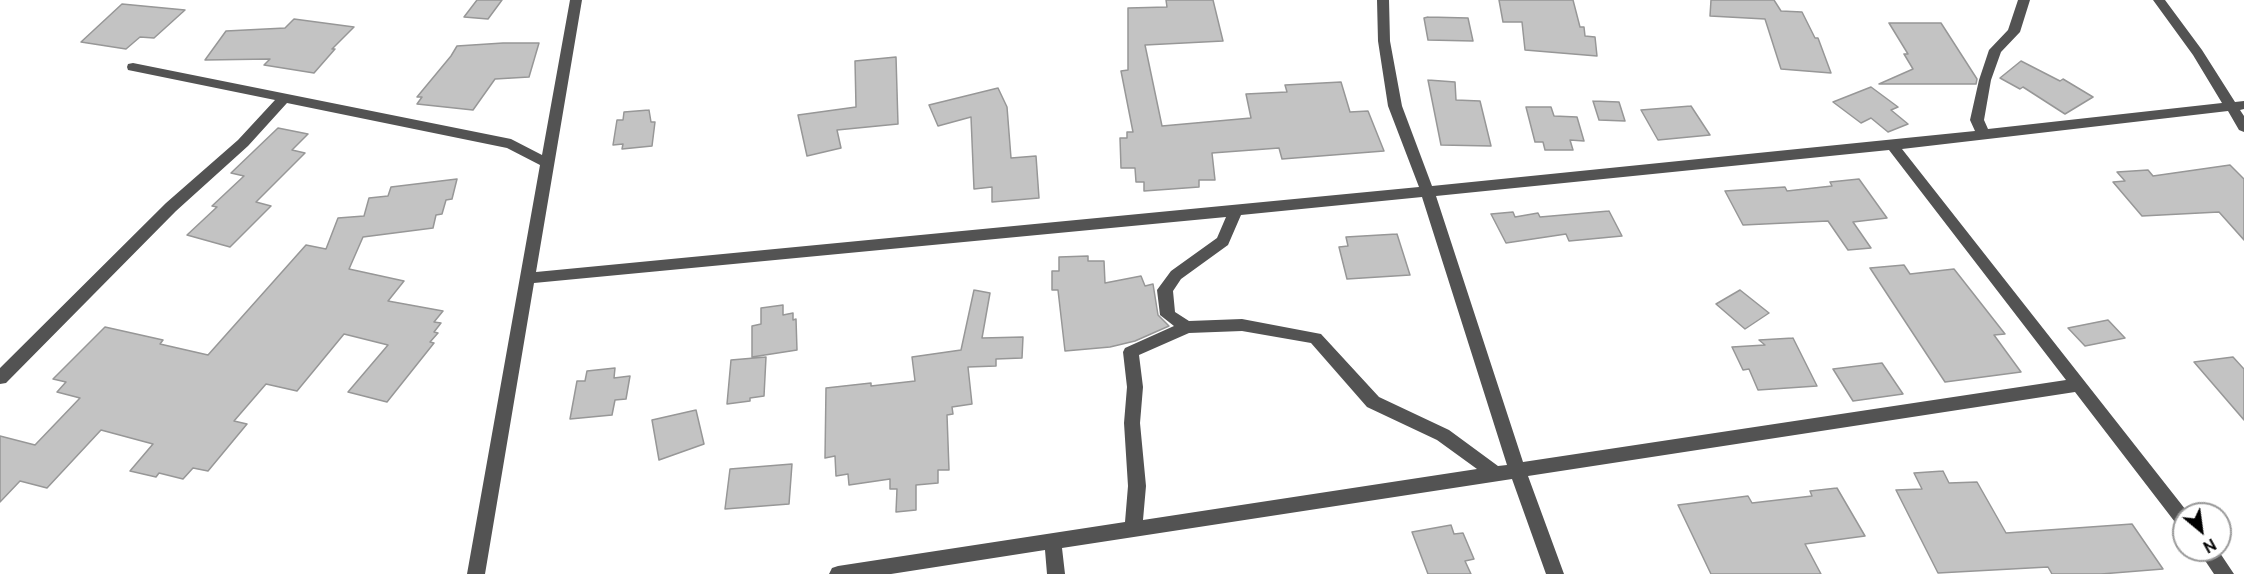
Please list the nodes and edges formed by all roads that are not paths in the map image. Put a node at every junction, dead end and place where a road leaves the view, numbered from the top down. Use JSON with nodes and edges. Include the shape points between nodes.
{"nodes":[{"id":1,"x":576,"y":0,"type":"edge"},
{"id":2,"x":1383,"y":0,"type":"edge"},
{"id":3,"x":2024,"y":0,"type":"edge"},
{"id":4,"x":2159,"y":0,"type":"edge"},
{"id":5,"x":133,"y":67,"type":"dead end"},
{"id":6,"x":284,"y":98,"type":"junction"},
{"id":7,"x":2238,"y":106,"type":"edge"},
{"id":8,"x":2244,"y":127,"type":"edge"},
{"id":9,"x":1983,"y":133,"type":"junction"},
{"id":10,"x":1892,"y":145,"type":"junction"},
{"id":11,"x":547,"y":163,"type":"junction"},
{"id":12,"x":1426,"y":191,"type":"junction"},
{"id":13,"x":1236,"y":210,"type":"junction"},
{"id":14,"x":528,"y":278,"type":"junction"},
{"id":15,"x":1187,"y":327,"type":"junction"},
{"id":16,"x":0,"y":378,"type":"edge"},
{"id":17,"x":2078,"y":385,"type":"junction"},
{"id":18,"x":1517,"y":470,"type":"junction"},
{"id":19,"x":1495,"y":473,"type":"junction"},
{"id":20,"x":2172,"y":506,"type":"edge"},
{"id":21,"x":1133,"y":529,"type":"junction"},
{"id":22,"x":1053,"y":541,"type":"junction"},
{"id":23,"x":476,"y":574,"type":"edge"},
{"id":24,"x":838,"y":574,"type":"edge"},
{"id":25,"x":1056,"y":574,"type":"edge"},
{"id":26,"x":1556,"y":574,"type":"edge"}],
"edges":[{"from":1,"to":11,"type":"street"},
{"from":2,"to":12,"type":"street","via":[[1384,41],[1395,106]]},
{"from":3,"to":9,"type":"street","via":[[2014,32],[1995,50],[1985,80],[1977,120]]},
{"from":4,"to":7,"type":"street"},
{"from":5,"to":6,"type":"street"},
{"from":6,"to":11,"type":"street","via":[[511,144]]},
{"from":6,"to":16,"type":"street"},
{"from":7,"to":8,"type":"street"},
{"from":7,"to":9,"type":"street"},
{"from":9,"to":10,"type":"street"},
{"from":10,"to":12,"type":"street"},
{"from":10,"to":17,"type":"street"},
{"from":11,"to":14,"type":"street"},
{"from":12,"to":13,"type":"street"},
{"from":12,"to":18,"type":"street"},
{"from":13,"to":14,"type":"street"},
{"from":13,"to":15,"type":"street","via":[[1222,241],[1176,275],[1166,290],[1168,315]]},
{"from":14,"to":23,"type":"street"},
{"from":15,"to":19,"type":"street","via":[[1242,325],[1316,338],[1373,402],[1443,435]]},
{"from":15,"to":21,"type":"street","via":[[1131,352],[1137,486]]},
{"from":17,"to":18,"type":"street"},
{"from":17,"to":20,"type":"street"},
{"from":18,"to":19,"type":"street"},
{"from":18,"to":26,"type":"street"},
{"from":19,"to":21,"type":"street"},
{"from":21,"to":22,"type":"street"},
{"from":22,"to":24,"type":"street"},
{"from":22,"to":25,"type":"street"}]}
